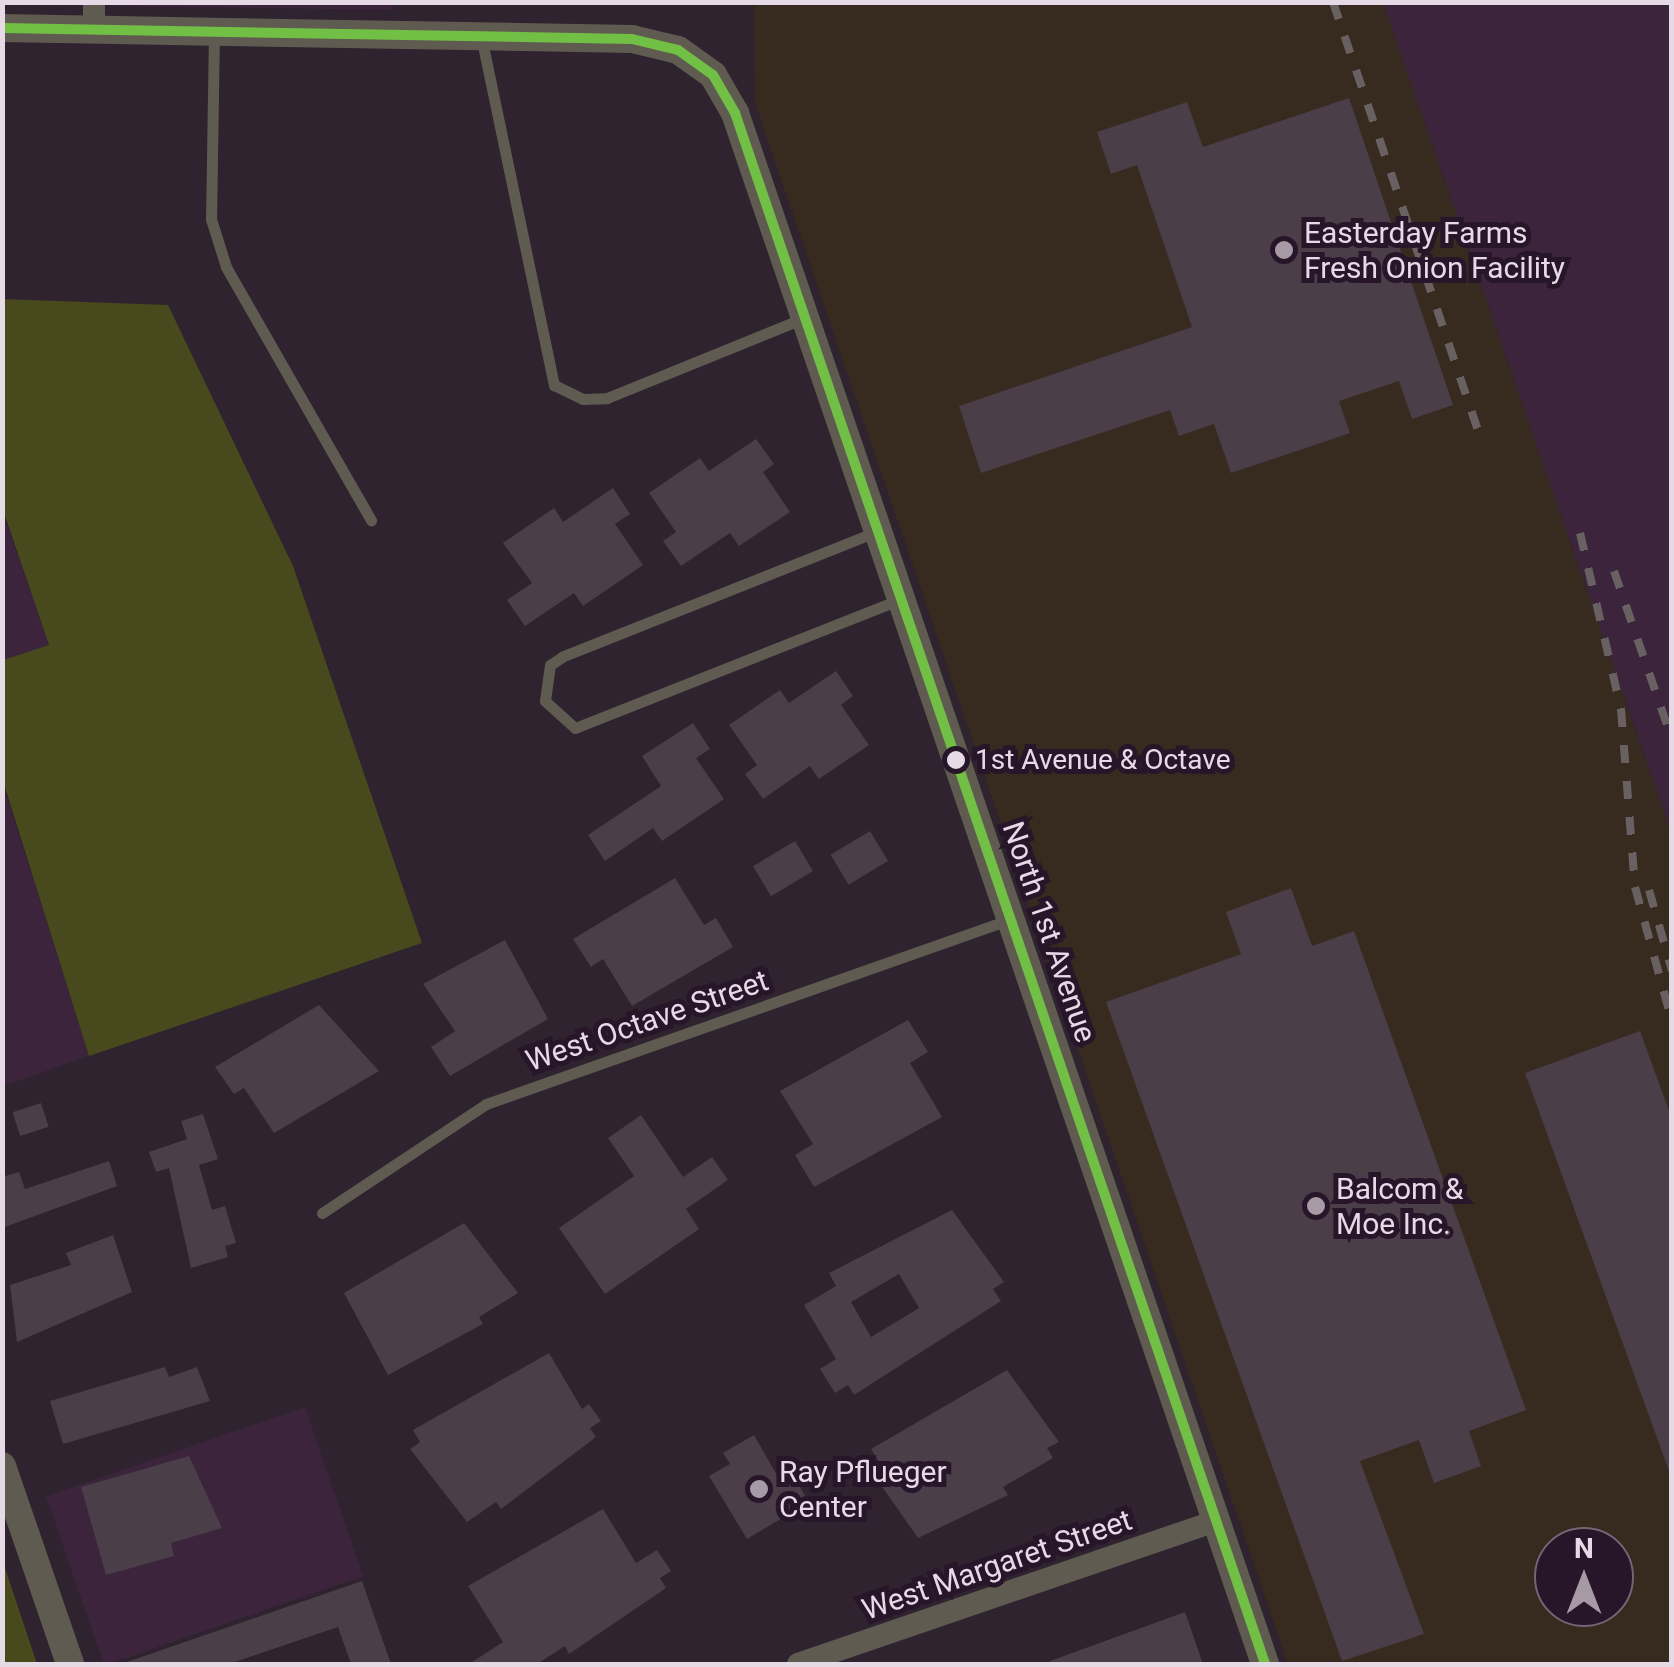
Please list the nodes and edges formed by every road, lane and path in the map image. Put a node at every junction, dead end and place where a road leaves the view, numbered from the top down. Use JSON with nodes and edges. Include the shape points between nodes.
{"nodes":[{"id":1,"x":94,"y":16,"type":"edge"},
{"id":2,"x":2,"y":28,"type":"edge"},
{"id":3,"x":214,"y":31,"type":"junction"},
{"id":4,"x":481,"y":36,"type":"junction"},
{"id":5,"x":805,"y":317,"type":"junction"},
{"id":6,"x":371,"y":520,"type":"dead end"},
{"id":7,"x":878,"y":530,"type":"junction"},
{"id":8,"x":901,"y":599,"type":"junction"},
{"id":9,"x":1010,"y":919,"type":"junction"},
{"id":10,"x":322,"y":1213,"type":"dead end"},
{"id":11,"x":2,"y":1466,"type":"edge"},
{"id":12,"x":1216,"y":1522,"type":"junction"},
{"id":13,"x":70,"y":1664,"type":"edge"},
{"id":14,"x":798,"y":1664,"type":"edge"},
{"id":15,"x":1265,"y":1664,"type":"edge"}],
"edges":[{"from":1,"to":2,"type":"street"},
{"from":1,"to":3,"type":"street"},
{"from":3,"to":4,"type":"street"},
{"from":3,"to":6,"type":"lane","via":[[212,219],[226,267]]},
{"from":4,"to":5,"type":"street","name":"North 1st Avenue","via":[[632,39],[696,60],[735,113]]},
{"from":4,"to":5,"type":"lane","via":[[554,384],[583,399],[608,398]]},
{"from":5,"to":7,"type":"street","name":"North 1st Avenue"},
{"from":7,"to":8,"type":"street","name":"North 1st Avenue"},
{"from":7,"to":8,"type":"lane","via":[[562,657],[545,678],[545,701],[575,728]]},
{"from":8,"to":9,"type":"street","name":"North 1st Avenue"},
{"from":9,"to":10,"type":"lane","name":"West Octave Street","via":[[486,1104]]},
{"from":9,"to":12,"type":"street","name":"North 1st Avenue"},
{"from":11,"to":13,"type":"street"},
{"from":12,"to":14,"type":"street","name":"West Margaret Street"},
{"from":12,"to":15,"type":"street","name":"North 1st Avenue"}]}
